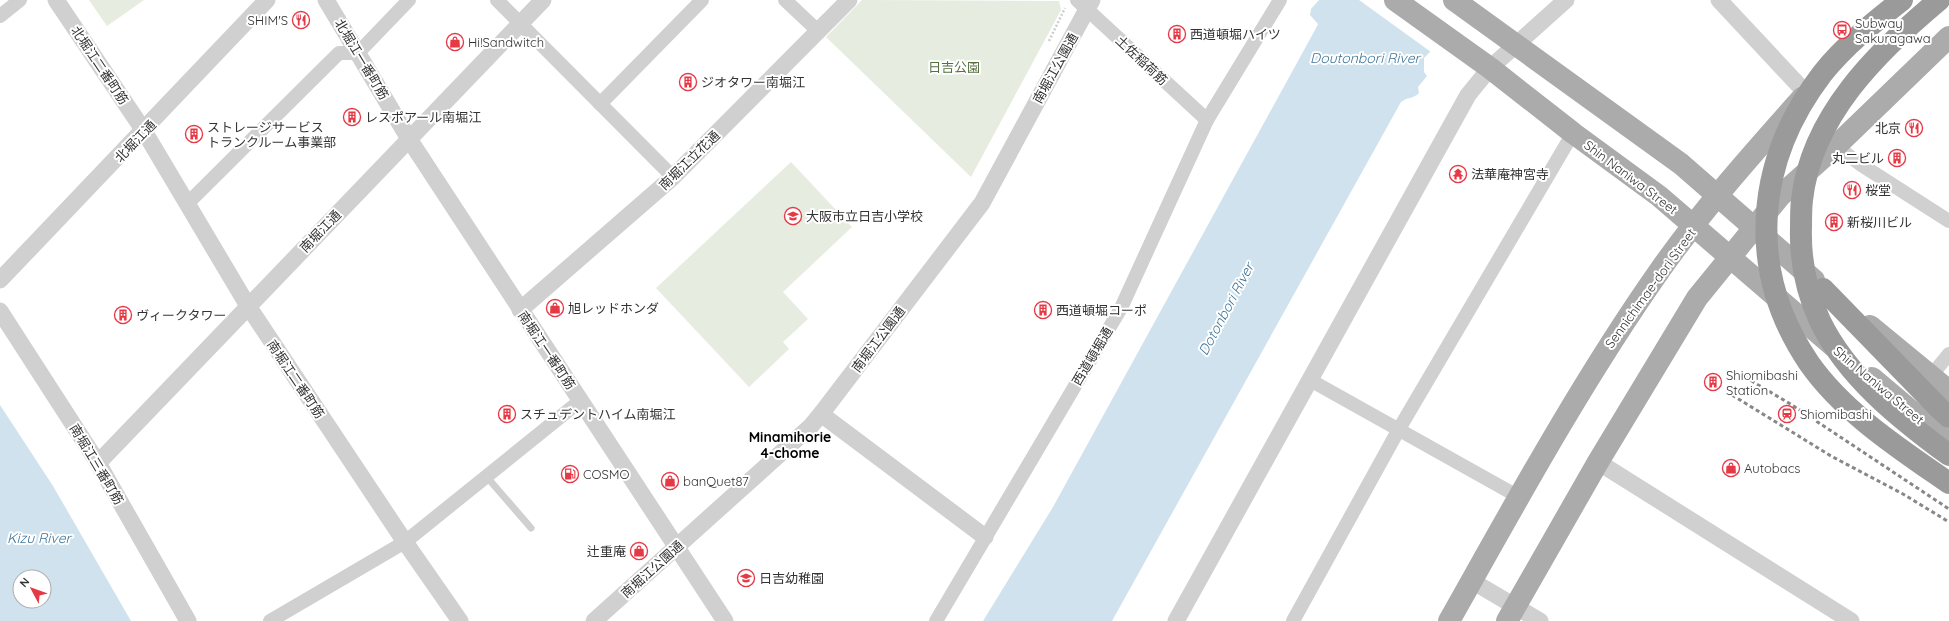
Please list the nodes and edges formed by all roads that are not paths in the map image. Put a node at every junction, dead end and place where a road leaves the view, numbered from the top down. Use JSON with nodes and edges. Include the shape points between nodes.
{"nodes":[{"id":1,"x":20,"y":0,"type":"edge"},
{"id":2,"x":56,"y":0,"type":"edge"},
{"id":3,"x":268,"y":0,"type":"edge"},
{"id":4,"x":326,"y":0,"type":"edge"},
{"id":5,"x":409,"y":0,"type":"edge"},
{"id":6,"x":497,"y":0,"type":"edge"},
{"id":7,"x":543,"y":0,"type":"edge"},
{"id":8,"x":702,"y":0,"type":"edge"},
{"id":9,"x":785,"y":0,"type":"edge"},
{"id":10,"x":850,"y":0,"type":"edge"},
{"id":11,"x":1280,"y":0,"type":"edge"},
{"id":12,"x":1395,"y":0,"type":"edge"},
{"id":13,"x":1454,"y":0,"type":"edge"},
{"id":14,"x":1566,"y":0,"type":"edge"},
{"id":15,"x":1719,"y":0,"type":"edge"},
{"id":16,"x":1902,"y":0,"type":"edge"},
{"id":17,"x":1909,"y":0,"type":"edge"},
{"id":18,"x":1939,"y":0,"type":"edge"},
{"id":19,"x":1081,"y":3,"type":"edge"},
{"id":20,"x":0,"y":16,"type":"edge"},
{"id":21,"x":520,"y":23,"type":"junction"},
{"id":22,"x":819,"y":32,"type":"junction"},
{"id":23,"x":1949,"y":37,"type":"edge"},
{"id":24,"x":1514,"y":44,"type":"junction"},
{"id":25,"x":358,"y":53,"type":"junction"},
{"id":26,"x":1490,"y":68,"type":"junction"},
{"id":27,"x":1806,"y":93,"type":"junction"},
{"id":28,"x":600,"y":104,"type":"junction"},
{"id":29,"x":1207,"y":120,"type":"junction"},
{"id":30,"x":144,"y":131,"type":"junction"},
{"id":31,"x":1573,"y":133,"type":"junction"},
{"id":32,"x":409,"y":139,"type":"junction"},
{"id":33,"x":1836,"y":146,"type":"junction"},
{"id":34,"x":673,"y":177,"type":"junction"},
{"id":35,"x":1718,"y":196,"type":"junction"},
{"id":36,"x":187,"y":204,"type":"junction"},
{"id":37,"x":1949,"y":221,"type":"edge"},
{"id":38,"x":1694,"y":226,"type":"junction"},
{"id":39,"x":1754,"y":227,"type":"junction"},
{"id":40,"x":1729,"y":257,"type":"junction"},
{"id":41,"x":0,"y":280,"type":"edge"},
{"id":42,"x":1823,"y":289,"type":"junction"},
{"id":43,"x":248,"y":306,"type":"junction"},
{"id":44,"x":520,"y":310,"type":"junction"},
{"id":45,"x":0,"y":311,"type":"edge"},
{"id":46,"x":1949,"y":354,"type":"edge"},
{"id":47,"x":1931,"y":376,"type":"junction"},
{"id":48,"x":1310,"y":380,"type":"junction"},
{"id":49,"x":580,"y":401,"type":"junction"},
{"id":50,"x":1945,"y":405,"type":"edge"},
{"id":51,"x":821,"y":414,"type":"junction"},
{"id":52,"x":1399,"y":429,"type":"junction"},
{"id":53,"x":1949,"y":443,"type":"edge"},
{"id":54,"x":1949,"y":455,"type":"edge"},
{"id":55,"x":1598,"y":462,"type":"junction"},
{"id":56,"x":98,"y":463,"type":"junction"},
{"id":57,"x":486,"y":476,"type":"junction"},
{"id":58,"x":1949,"y":483,"type":"edge"},
{"id":59,"x":1519,"y":497,"type":"junction"},
{"id":60,"x":530,"y":528,"type":"dead end"},
{"id":61,"x":985,"y":537,"type":"junction"},
{"id":62,"x":405,"y":542,"type":"junction"},
{"id":63,"x":678,"y":547,"type":"junction"},
{"id":64,"x":1472,"y":581,"type":"junction"},
{"id":65,"x":1511,"y":613,"type":"edge"},
{"id":66,"x":188,"y":621,"type":"edge"},
{"id":67,"x":270,"y":621,"type":"edge"},
{"id":68,"x":460,"y":621,"type":"edge"},
{"id":69,"x":594,"y":621,"type":"edge"},
{"id":70,"x":725,"y":621,"type":"edge"},
{"id":71,"x":936,"y":621,"type":"edge"},
{"id":72,"x":1176,"y":621,"type":"edge"},
{"id":73,"x":1292,"y":621,"type":"edge"},
{"id":74,"x":1449,"y":621,"type":"edge"},
{"id":75,"x":1540,"y":621,"type":"edge"},
{"id":76,"x":1850,"y":621,"type":"edge"}],
"edges":[{"from":1,"to":20,"type":"street"},
{"from":2,"to":30,"type":"street","name":"北堀江二番町筋"},
{"from":3,"to":30,"type":"street","name":"北堀江通"},
{"from":4,"to":25,"type":"street","name":"北堀江一番町筋"},
{"from":5,"to":25,"type":"street"},
{"from":6,"to":21,"type":"street"},
{"from":7,"to":21,"type":"street","name":"南堀江通"},
{"from":8,"to":28,"type":"street"},
{"from":9,"to":22,"type":"street"},
{"from":10,"to":22,"type":"street","name":"南堀江立花通"},
{"from":11,"to":29,"type":"street","name":"西道頓堀通"},
{"from":12,"to":26,"type":"main road","name":"Shin Naniwa Street"},
{"from":13,"to":24,"type":"main road"},
{"from":14,"to":24,"type":"street"},
{"from":15,"to":27,"type":"street"},
{"from":16,"to":58,"type":"highway","bridge":true,"via":[[1844,50],[1823,74],[1795,117],[1772,173],[1766,219],[1767,245],[1771,276],[1780,306],[1793,335],[1810,363],[1828,386],[1873,428]]},
{"from":17,"to":27,"type":"main road","name":"Sennichimae-dori Street"},
{"from":18,"to":54,"type":"highway","bridge":true,"via":[[1905,28],[1866,69],[1826,128],[1812,156],[1806,178],[1802,200],[1800,249],[1811,299],[1833,343],[1879,397]]},
{"from":19,"to":29,"type":"street","name":"土佐稲荷筋"},
{"from":19,"to":51,"type":"street","name":"南堀江公園通","via":[[982,203]]},
{"from":21,"to":28,"type":"street"},
{"from":21,"to":32,"type":"street","name":"南堀江通"},
{"from":22,"to":34,"type":"street","name":"南堀江立花通"},
{"from":23,"to":33,"type":"main road"},
{"from":24,"to":26,"type":"street"},
{"from":24,"to":35,"type":"main road","via":[[1682,164]]},
{"from":25,"to":32,"type":"street","name":"北堀江一番町筋"},
{"from":25,"to":36,"type":"street","via":[[339,53]]},
{"from":26,"to":31,"type":"main road","name":"Shin Naniwa Street"},
{"from":26,"to":48,"type":"street","via":[[1468,95]]},
{"from":27,"to":35,"type":"main road","name":"Sennichimae-dori Street"},
{"from":28,"to":34,"type":"street"},
{"from":29,"to":61,"type":"street","name":"西道頓堀通","via":[[1121,308]]},
{"from":30,"to":36,"type":"street","name":"南堀江二番町筋"},
{"from":30,"to":41,"type":"street","name":"北堀江通"},
{"from":31,"to":38,"type":"main road","name":"Shin Naniwa Street","via":[[1659,196]]},
{"from":31,"to":52,"type":"street"},
{"from":32,"to":43,"type":"street","name":"南堀江通"},
{"from":32,"to":44,"type":"street","name":"南堀江一番町筋"},
{"from":33,"to":37,"type":"street"},
{"from":33,"to":39,"type":"main road","via":[[1780,196]]},
{"from":34,"to":44,"type":"street","name":"南堀江立花通"},
{"from":35,"to":38,"type":"main road","name":"Sennichimae-dori Street"},
{"from":35,"to":39,"type":"main road"},
{"from":36,"to":43,"type":"street","name":"南堀江二番町筋"},
{"from":38,"to":40,"type":"main road","name":"Shin Naniwa Street"},
{"from":38,"to":59,"type":"main road","name":"Sennichimae-dori Street","via":[[1661,268],[1606,349]]},
{"from":39,"to":40,"type":"main road"},
{"from":39,"to":42,"type":"main road"},
{"from":40,"to":53,"type":"main road","name":"Shin Naniwa Street"},
{"from":40,"to":55,"type":"main road","via":[[1697,298]]},
{"from":42,"to":47,"type":"main road"},
{"from":42,"to":50,"type":"highway"},
{"from":43,"to":56,"type":"street","name":"南堀江通"},
{"from":43,"to":62,"type":"street","name":"南堀江二番町筋"},
{"from":44,"to":49,"type":"street","name":"南堀江一番町筋"},
{"from":45,"to":56,"type":"street","name":"南堀江三番町筋"},
{"from":46,"to":47,"type":"street"},
{"from":47,"to":50,"type":"main road"},
{"from":48,"to":52,"type":"street"},
{"from":48,"to":72,"type":"street"},
{"from":49,"to":57,"type":"street"},
{"from":49,"to":63,"type":"street","name":"南堀江一番町筋"},
{"from":51,"to":61,"type":"street"},
{"from":51,"to":63,"type":"street","name":"南堀江公園通"},
{"from":52,"to":59,"type":"street"},
{"from":52,"to":73,"type":"street"},
{"from":55,"to":65,"type":"main road"},
{"from":55,"to":76,"type":"street"},
{"from":56,"to":66,"type":"street","name":"南堀江三番町筋"},
{"from":57,"to":60,"type":"lane"},
{"from":57,"to":62,"type":"street"},
{"from":59,"to":64,"type":"main road","name":"Sennichimae-dori Street"},
{"from":61,"to":71,"type":"street","name":"西道頓堀通"},
{"from":62,"to":67,"type":"street"},
{"from":62,"to":68,"type":"street","name":"南堀江二番町筋"},
{"from":63,"to":69,"type":"street","name":"南堀江公園通"},
{"from":63,"to":70,"type":"street","name":"南堀江一番町筋"},
{"from":64,"to":65,"type":"street"},
{"from":64,"to":74,"type":"main road","name":"Sennichimae-dori Street"},
{"from":65,"to":75,"type":"street"}]}
